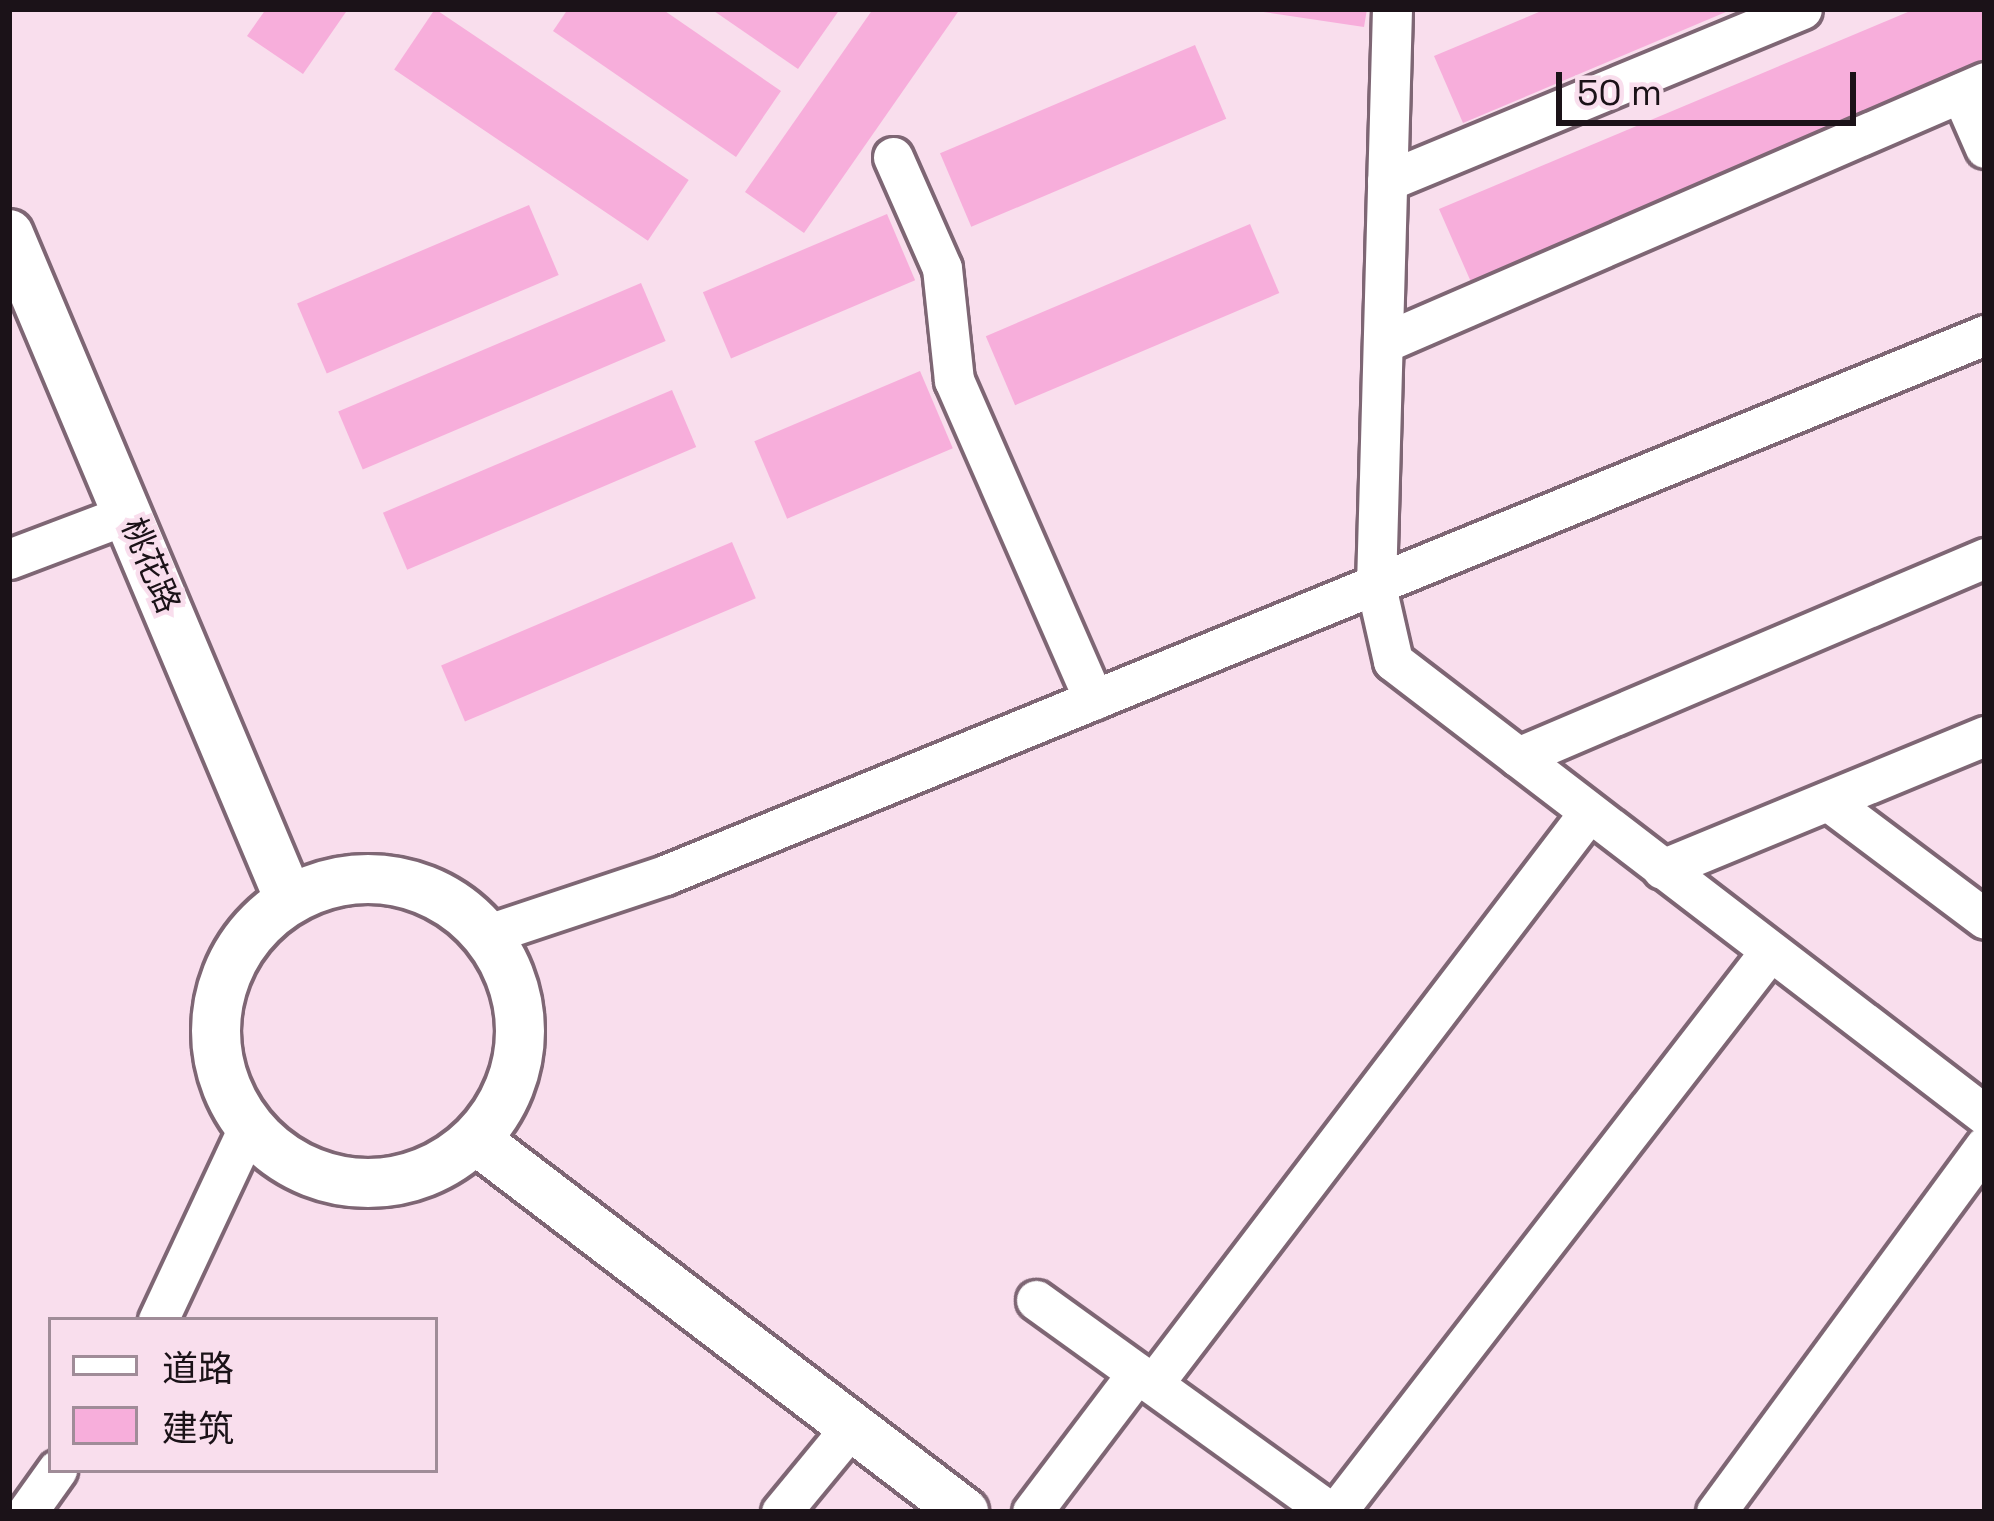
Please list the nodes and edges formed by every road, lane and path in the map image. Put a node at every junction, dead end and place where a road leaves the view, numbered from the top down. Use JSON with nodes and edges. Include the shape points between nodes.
{"nodes":[{"id":1,"x":1392,"y":9,"type":"edge"},
{"id":2,"x":1802,"y":9,"type":"edge"},
{"id":3,"x":1973,"y":88,"type":"edge"},
{"id":4,"x":1985,"y":148,"type":"edge"},
{"id":5,"x":893,"y":157,"type":"dead end"},
{"id":6,"x":1387,"y":181,"type":"junction"},
{"id":7,"x":9,"y":234,"type":"edge"},
{"id":8,"x":1985,"y":335,"type":"edge"},
{"id":9,"x":1383,"y":343,"type":"junction"},
{"id":10,"x":128,"y":514,"type":"junction"},
{"id":11,"x":1985,"y":558,"type":"edge"},
{"id":12,"x":9,"y":559,"type":"edge"},
{"id":13,"x":1376,"y":586,"type":"junction"},
{"id":14,"x":1094,"y":700,"type":"junction"},
{"id":15,"x":1985,"y":736,"type":"edge"},
{"id":16,"x":1518,"y":757,"type":"junction"},
{"id":17,"x":1828,"y":801,"type":"junction"},
{"id":18,"x":1589,"y":812,"type":"junction"},
{"id":19,"x":1662,"y":869,"type":"junction"},
{"id":20,"x":289,"y":899,"type":"junction"},
{"id":21,"x":1985,"y":919,"type":"edge"},
{"id":22,"x":488,"y":934,"type":"junction"},
{"id":23,"x":1770,"y":951,"type":"junction"},
{"id":24,"x":1985,"y":1115,"type":"edge"},
{"id":25,"x":248,"y":1128,"type":"junction"},
{"id":26,"x":476,"y":1140,"type":"junction"},
{"id":27,"x":1985,"y":1146,"type":"edge"},
{"id":28,"x":1036,"y":1300,"type":"dead end"},
{"id":29,"x":159,"y":1317,"type":"edge"},
{"id":30,"x":1145,"y":1378,"type":"junction"},
{"id":31,"x":852,"y":1426,"type":"junction"},
{"id":32,"x":55,"y":1473,"type":"edge"},
{"id":33,"x":942,"y":1506,"type":"edge"},
{"id":34,"x":27,"y":1512,"type":"edge"},
{"id":35,"x":781,"y":1512,"type":"edge"},
{"id":36,"x":1032,"y":1512,"type":"edge"},
{"id":37,"x":1333,"y":1512,"type":"edge"},
{"id":38,"x":1716,"y":1512,"type":"edge"}],
"edges":[{"from":1,"to":6,"type":"street"},
{"from":2,"to":6,"type":"street"},
{"from":3,"to":4,"type":"street"},
{"from":3,"to":9,"type":"street"},
{"from":5,"to":14,"type":"street","via":[[942,268],[954,380]]},
{"from":6,"to":9,"type":"street"},
{"from":7,"to":10,"type":"main road","name":"桃花路"},
{"from":8,"to":13,"type":"street"},
{"from":9,"to":13,"type":"street"},
{"from":10,"to":12,"type":"street"},
{"from":10,"to":20,"type":"main road","name":"桃花路"},
{"from":11,"to":16,"type":"street"},
{"from":13,"to":14,"type":"street"},
{"from":13,"to":16,"type":"street","via":[[1393,661]]},
{"from":14,"to":22,"type":"street","via":[[665,875]]},
{"from":15,"to":17,"type":"street"},
{"from":16,"to":18,"type":"street"},
{"from":17,"to":19,"type":"street"},
{"from":17,"to":21,"type":"street"},
{"from":18,"to":19,"type":"street"},
{"from":18,"to":30,"type":"street"},
{"from":19,"to":23,"type":"street"},
{"from":20,"to":22,"type":"main road","via":[[328,882],[382,878],[448,899]]},
{"from":20,"to":25,"type":"main road","via":[[248,933],[215,1006],[216,1059]]},
{"from":22,"to":26,"type":"main road","via":[[514,979],[523,1031],[508,1097]]},
{"from":23,"to":24,"type":"street"},
{"from":23,"to":37,"type":"street"},
{"from":25,"to":26,"type":"main road","via":[[289,1163],[349,1183],[402,1181]]},
{"from":25,"to":29,"type":"street"},
{"from":26,"to":31,"type":"main road"},
{"from":27,"to":38,"type":"street"},
{"from":28,"to":30,"type":"street"},
{"from":30,"to":36,"type":"street"},
{"from":30,"to":37,"type":"street"},
{"from":31,"to":33,"type":"main road"},
{"from":31,"to":35,"type":"street"},
{"from":32,"to":34,"type":"street"}]}
